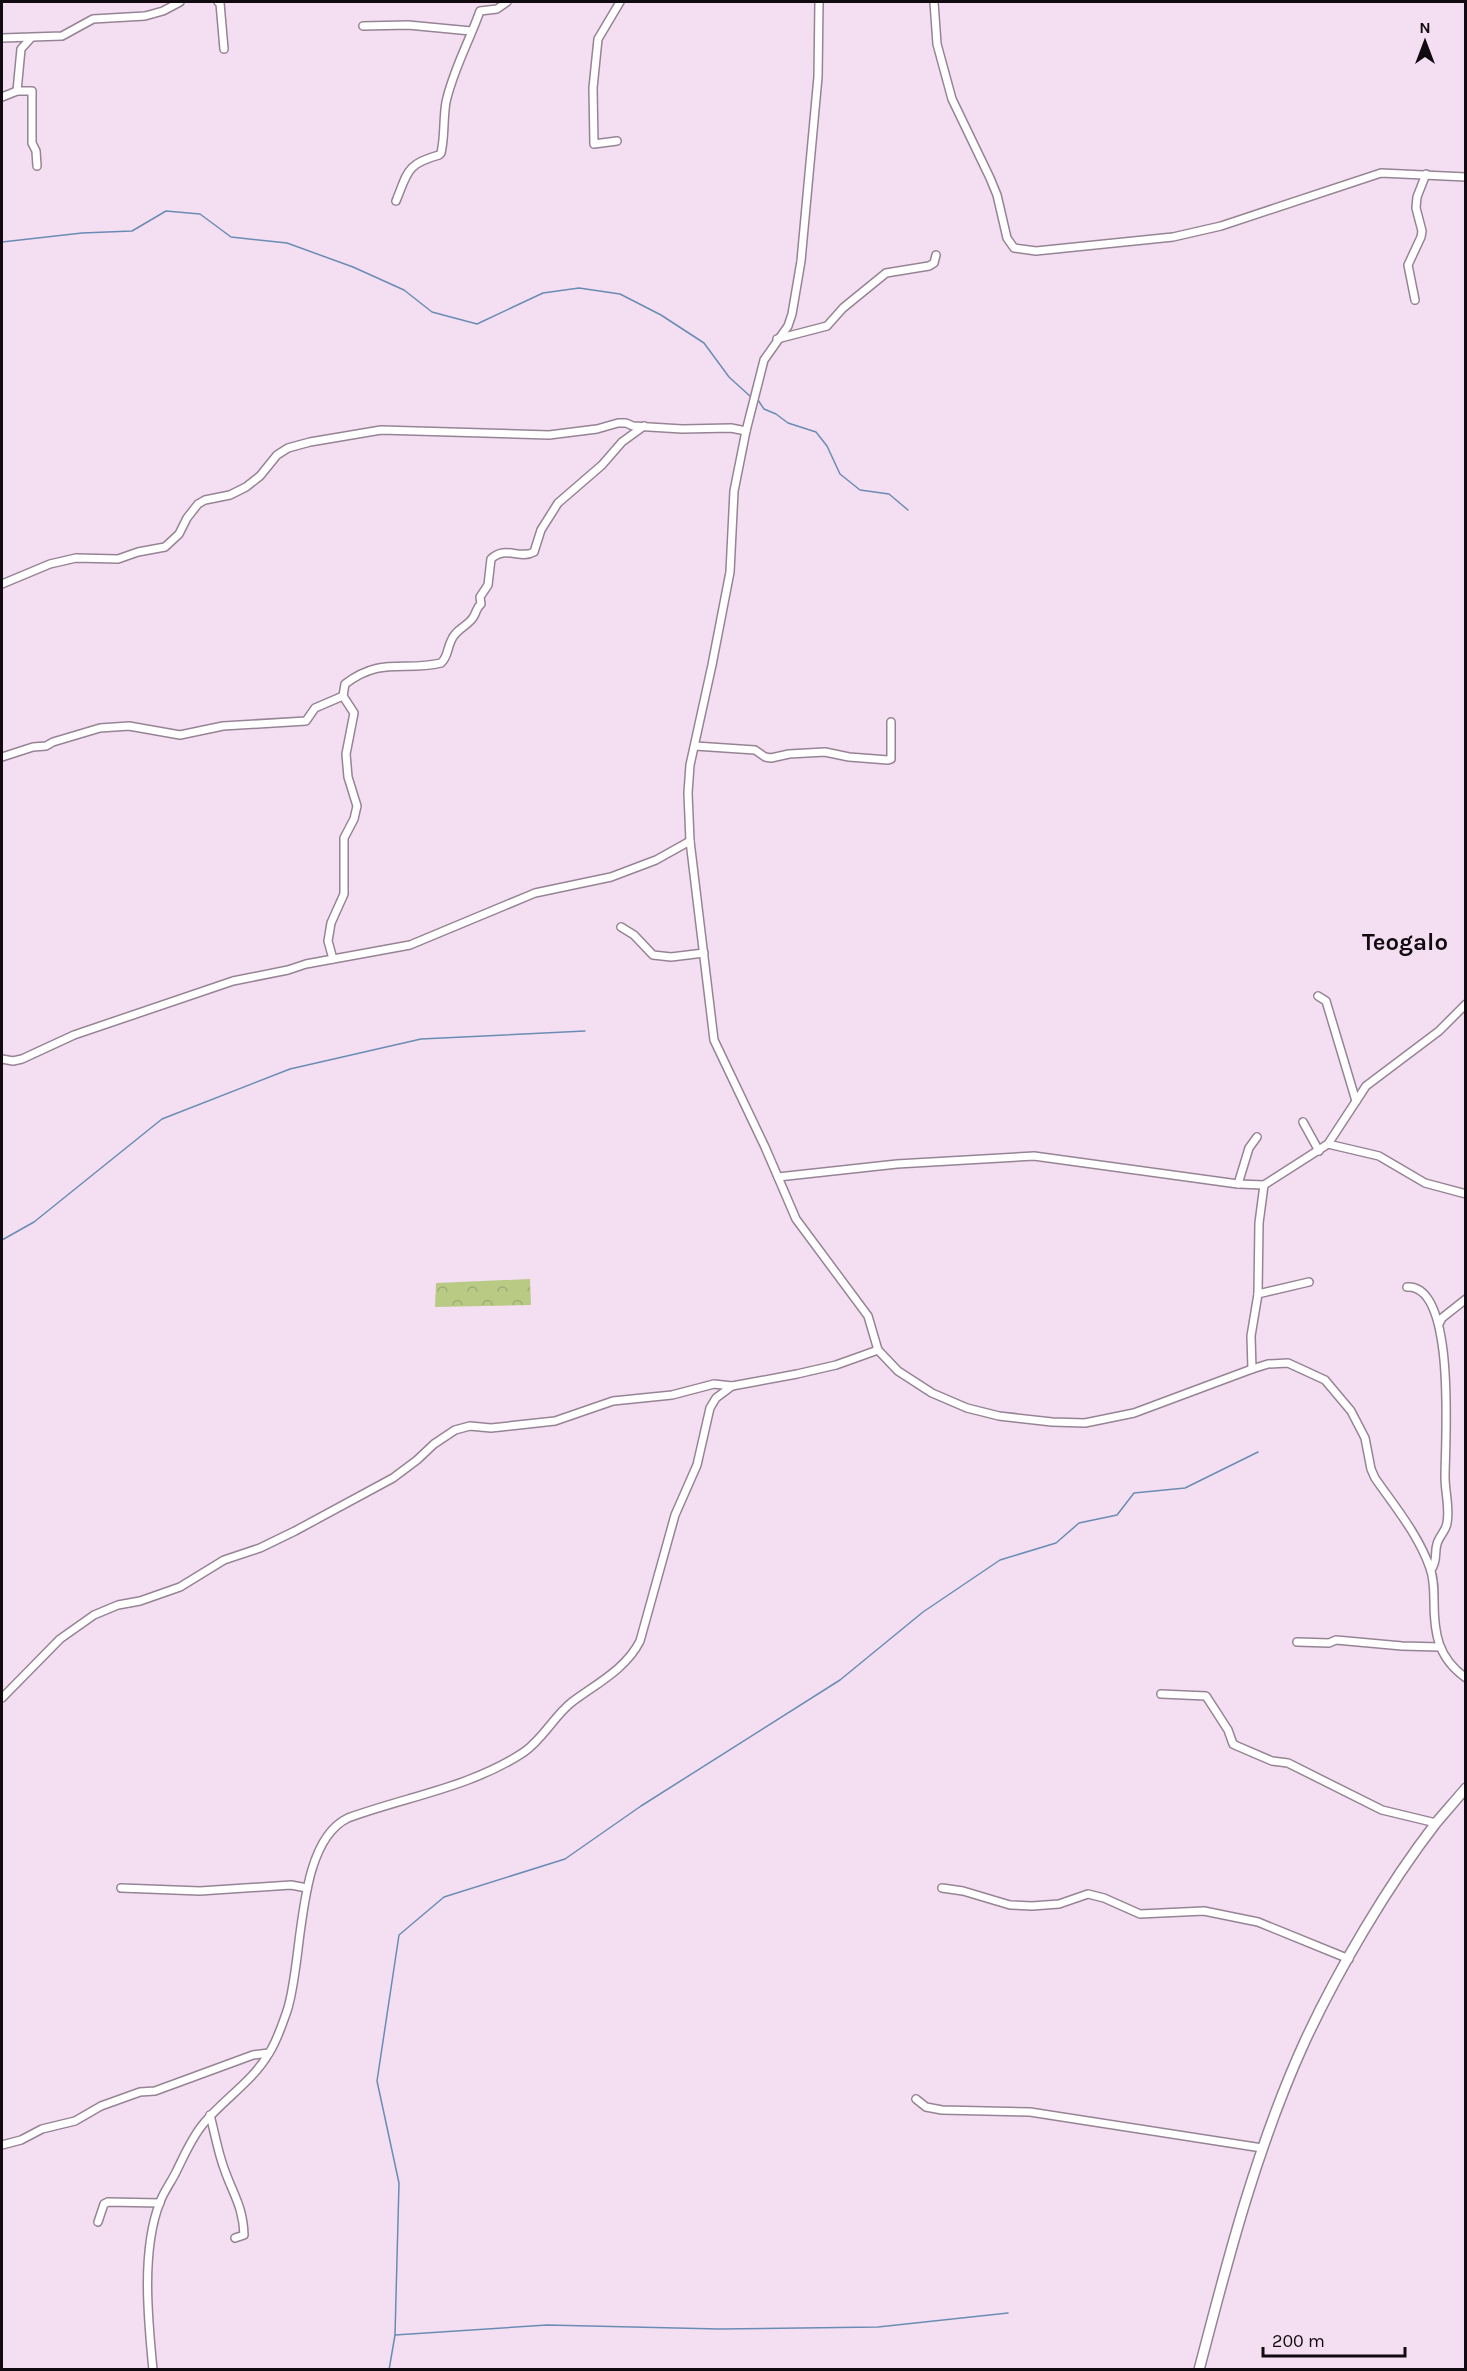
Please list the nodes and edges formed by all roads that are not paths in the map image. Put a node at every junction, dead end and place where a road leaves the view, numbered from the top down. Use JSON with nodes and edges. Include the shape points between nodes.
{"nodes":[{"id":1,"x":180,"y":2,"type":"edge"},
{"id":2,"x":218,"y":2,"type":"edge"},
{"id":3,"x":507,"y":2,"type":"edge"},
{"id":4,"x":620,"y":2,"type":"edge"},
{"id":5,"x":819,"y":2,"type":"edge"},
{"id":6,"x":933,"y":2,"type":"edge"},
{"id":7,"x":363,"y":26,"type":"dead end"},
{"id":8,"x":471,"y":31,"type":"junction"},
{"id":9,"x":2,"y":38,"type":"edge"},
{"id":10,"x":31,"y":38,"type":"junction"},
{"id":11,"x":224,"y":49,"type":"dead end"},
{"id":12,"x":17,"y":91,"type":"junction"},
{"id":13,"x":2,"y":97,"type":"edge"},
{"id":14,"x":617,"y":141,"type":"dead end"},
{"id":15,"x":37,"y":166,"type":"dead end"},
{"id":16,"x":1426,"y":174,"type":"junction"},
{"id":17,"x":1466,"y":177,"type":"edge"},
{"id":18,"x":396,"y":201,"type":"dead end"},
{"id":19,"x":936,"y":255,"type":"dead end"},
{"id":20,"x":1415,"y":300,"type":"dead end"},
{"id":21,"x":777,"y":339,"type":"junction"},
{"id":22,"x":644,"y":426,"type":"junction"},
{"id":23,"x":746,"y":432,"type":"junction"},
{"id":24,"x":2,"y":584,"type":"edge"},
{"id":25,"x":343,"y":696,"type":"junction"},
{"id":26,"x":891,"y":722,"type":"dead end"},
{"id":27,"x":695,"y":746,"type":"junction"},
{"id":28,"x":2,"y":757,"type":"edge"},
{"id":29,"x":690,"y":841,"type":"junction"},
{"id":30,"x":621,"y":927,"type":"dead end"},
{"id":31,"x":704,"y":953,"type":"junction"},
{"id":32,"x":333,"y":959,"type":"junction"},
{"id":33,"x":1318,"y":996,"type":"dead end"},
{"id":34,"x":1466,"y":1004,"type":"edge"},
{"id":35,"x":2,"y":1059,"type":"edge"},
{"id":36,"x":1356,"y":1101,"type":"junction"},
{"id":37,"x":1303,"y":1122,"type":"dead end"},
{"id":38,"x":1257,"y":1137,"type":"dead end"},
{"id":39,"x":1328,"y":1144,"type":"junction"},
{"id":40,"x":1319,"y":1150,"type":"junction"},
{"id":41,"x":778,"y":1177,"type":"junction"},
{"id":42,"x":1238,"y":1184,"type":"junction"},
{"id":43,"x":1264,"y":1185,"type":"junction"},
{"id":44,"x":1466,"y":1194,"type":"edge"},
{"id":45,"x":1309,"y":1282,"type":"dead end"},
{"id":46,"x":1407,"y":1287,"type":"dead end"},
{"id":47,"x":1258,"y":1294,"type":"junction"},
{"id":48,"x":1466,"y":1299,"type":"edge"},
{"id":49,"x":1439,"y":1324,"type":"junction"},
{"id":50,"x":878,"y":1350,"type":"junction"},
{"id":51,"x":1252,"y":1369,"type":"junction"},
{"id":52,"x":732,"y":1386,"type":"junction"},
{"id":53,"x":1431,"y":1570,"type":"junction"},
{"id":54,"x":1297,"y":1642,"type":"dead end"},
{"id":55,"x":1440,"y":1647,"type":"junction"},
{"id":56,"x":1466,"y":1678,"type":"edge"},
{"id":57,"x":1161,"y":1694,"type":"dead end"},
{"id":58,"x":2,"y":1698,"type":"edge"},
{"id":59,"x":1466,"y":1788,"type":"edge"},
{"id":60,"x":1436,"y":1823,"type":"junction"},
{"id":61,"x":121,"y":1888,"type":"dead end"},
{"id":62,"x":308,"y":1888,"type":"junction"},
{"id":63,"x":942,"y":1888,"type":"dead end"},
{"id":64,"x":1349,"y":1959,"type":"junction"},
{"id":65,"x":269,"y":2053,"type":"junction"},
{"id":66,"x":916,"y":2099,"type":"dead end"},
{"id":67,"x":210,"y":2115,"type":"junction"},
{"id":68,"x":2,"y":2145,"type":"edge"},
{"id":69,"x":1262,"y":2148,"type":"junction"},
{"id":70,"x":160,"y":2203,"type":"junction"},
{"id":71,"x":99,"y":2222,"type":"dead end"},
{"id":72,"x":235,"y":2238,"type":"dead end"},
{"id":73,"x":153,"y":2370,"type":"edge"},
{"id":74,"x":1199,"y":2370,"type":"edge"}],
"edges":[{"from":1,"to":10,"type":"street","via":[[145,16],[93,19],[62,36]]},
{"from":2,"to":11,"type":"street"},
{"from":3,"to":8,"type":"street","via":[[497,9],[480,11]]},
{"from":4,"to":14,"type":"street","via":[[598,39],[592,121],[594,144]]},
{"from":5,"to":21,"type":"street","via":[[818,77],[801,261],[792,314]]},
{"from":6,"to":16,"type":"street","via":[[937,44],[952,99],[997,195],[1007,238],[1019,250],[1059,250],[1183,236],[1373,174]]},
{"from":7,"to":8,"type":"street","via":[[408,25]]},
{"from":8,"to":18,"type":"street","via":[[448,97],[441,153],[411,168]]},
{"from":9,"to":10,"type":"street"},
{"from":10,"to":12,"type":"street","via":[[21,49]]},
{"from":12,"to":13,"type":"street"},
{"from":12,"to":15,"type":"street","via":[[32,91],[32,143]]},
{"from":16,"to":17,"type":"street"},
{"from":16,"to":20,"type":"street","via":[[1416,208],[1421,237],[1408,265]]},
{"from":19,"to":21,"type":"street","via":[[929,266],[882,275],[827,326]]},
{"from":21,"to":23,"type":"street","via":[[764,360]]},
{"from":22,"to":23,"type":"street","via":[[731,428]]},
{"from":22,"to":24,"type":"street","via":[[618,423],[549,435],[381,430],[310,442],[277,455],[246,488],[198,504],[179,534],[165,547],[118,560],[76,558]]},
{"from":22,"to":25,"type":"street","via":[[558,503],[531,555],[505,551],[491,559],[481,604],[451,640],[441,663],[375,668],[345,684]]},
{"from":23,"to":27,"type":"street","via":[[734,491],[730,572]]},
{"from":25,"to":28,"type":"street","via":[[321,704],[306,721],[223,726],[180,735],[129,726],[100,728]]},
{"from":25,"to":32,"type":"street","via":[[354,713],[345,754],[357,806],[344,838],[344,894],[328,941]]},
{"from":26,"to":27,"type":"street","via":[[888,760],[825,752],[771,758],[755,750]]},
{"from":27,"to":29,"type":"street","via":[[688,793]]},
{"from":29,"to":31,"type":"street"},
{"from":29,"to":32,"type":"street","via":[[656,860],[611,877],[536,893],[410,945]]},
{"from":30,"to":31,"type":"street","via":[[653,956]]},
{"from":31,"to":41,"type":"street","via":[[714,1040]]},
{"from":32,"to":35,"type":"street","via":[[233,981],[89,1029],[21,1059]]},
{"from":33,"to":36,"type":"street","via":[[1326,1001]]},
{"from":34,"to":36,"type":"street","via":[[1439,1031],[1366,1086]]},
{"from":36,"to":39,"type":"street"},
{"from":37,"to":40,"type":"street"},
{"from":38,"to":42,"type":"street","via":[[1249,1148]]},
{"from":39,"to":40,"type":"street"},
{"from":39,"to":44,"type":"street","via":[[1379,1156],[1425,1183]]},
{"from":40,"to":43,"type":"street"},
{"from":41,"to":42,"type":"street","via":[[838,1169],[1034,1156]]},
{"from":41,"to":50,"type":"street","via":[[796,1219],[868,1316]]},
{"from":42,"to":43,"type":"street"},
{"from":43,"to":47,"type":"street"},
{"from":45,"to":47,"type":"street"},
{"from":46,"to":49,"type":"street","via":[[1415,1286],[1424,1293]]},
{"from":47,"to":51,"type":"street","via":[[1251,1336]]},
{"from":48,"to":49,"type":"street"},
{"from":49,"to":53,"type":"street","via":[[1447,1401],[1445,1478],[1449,1505],[1447,1526],[1436,1544],[1436,1563]]},
{"from":50,"to":51,"type":"street","via":[[898,1371],[945,1400],[999,1416],[1052,1422],[1120,1418]]},
{"from":50,"to":52,"type":"street","via":[[836,1365]]},
{"from":51,"to":53,"type":"street","via":[[1288,1363],[1333,1388],[1361,1427],[1371,1470],[1413,1532]]},
{"from":52,"to":58,"type":"street","via":[[714,1384],[672,1395],[613,1401],[555,1421],[455,1430],[393,1478],[295,1531],[224,1560],[180,1587],[94,1615],[60,1639]]},
{"from":52,"to":62,"type":"street","via":[[710,1408],[697,1465],[675,1515],[645,1626],[630,1658],[569,1704],[521,1754],[468,1779],[337,1824],[320,1845]]},
{"from":53,"to":55,"type":"street"},
{"from":54,"to":55,"type":"street","via":[[1336,1640]]},
{"from":55,"to":56,"type":"street","via":[[1447,1662]]},
{"from":57,"to":60,"type":"street","via":[[1206,1696],[1233,1744],[1272,1761],[1288,1763],[1382,1810]]},
{"from":59,"to":60,"type":"main road"},
{"from":60,"to":64,"type":"main road"},
{"from":61,"to":62,"type":"street","via":[[212,1891],[291,1885]]},
{"from":62,"to":65,"type":"street","via":[[293,1990]]},
{"from":63,"to":64,"type":"street","via":[[1010,1905],[1059,1904],[1088,1894],[1140,1914],[1204,1911],[1258,1922]]},
{"from":64,"to":69,"type":"main road","via":[[1305,2041]]},
{"from":65,"to":67,"type":"street"},
{"from":65,"to":68,"type":"street","via":[[253,2055],[155,2091],[140,2092],[101,2106],[75,2121]]},
{"from":66,"to":69,"type":"street","via":[[926,2107],[947,2111],[1030,2112]]},
{"from":67,"to":70,"type":"street","via":[[191,2141]]},
{"from":67,"to":72,"type":"street","via":[[217,2148],[243,2217],[244,2235]]},
{"from":69,"to":74,"type":"main road"},
{"from":70,"to":71,"type":"street","via":[[108,2202]]},
{"from":70,"to":73,"type":"street","via":[[148,2276]]}]}
